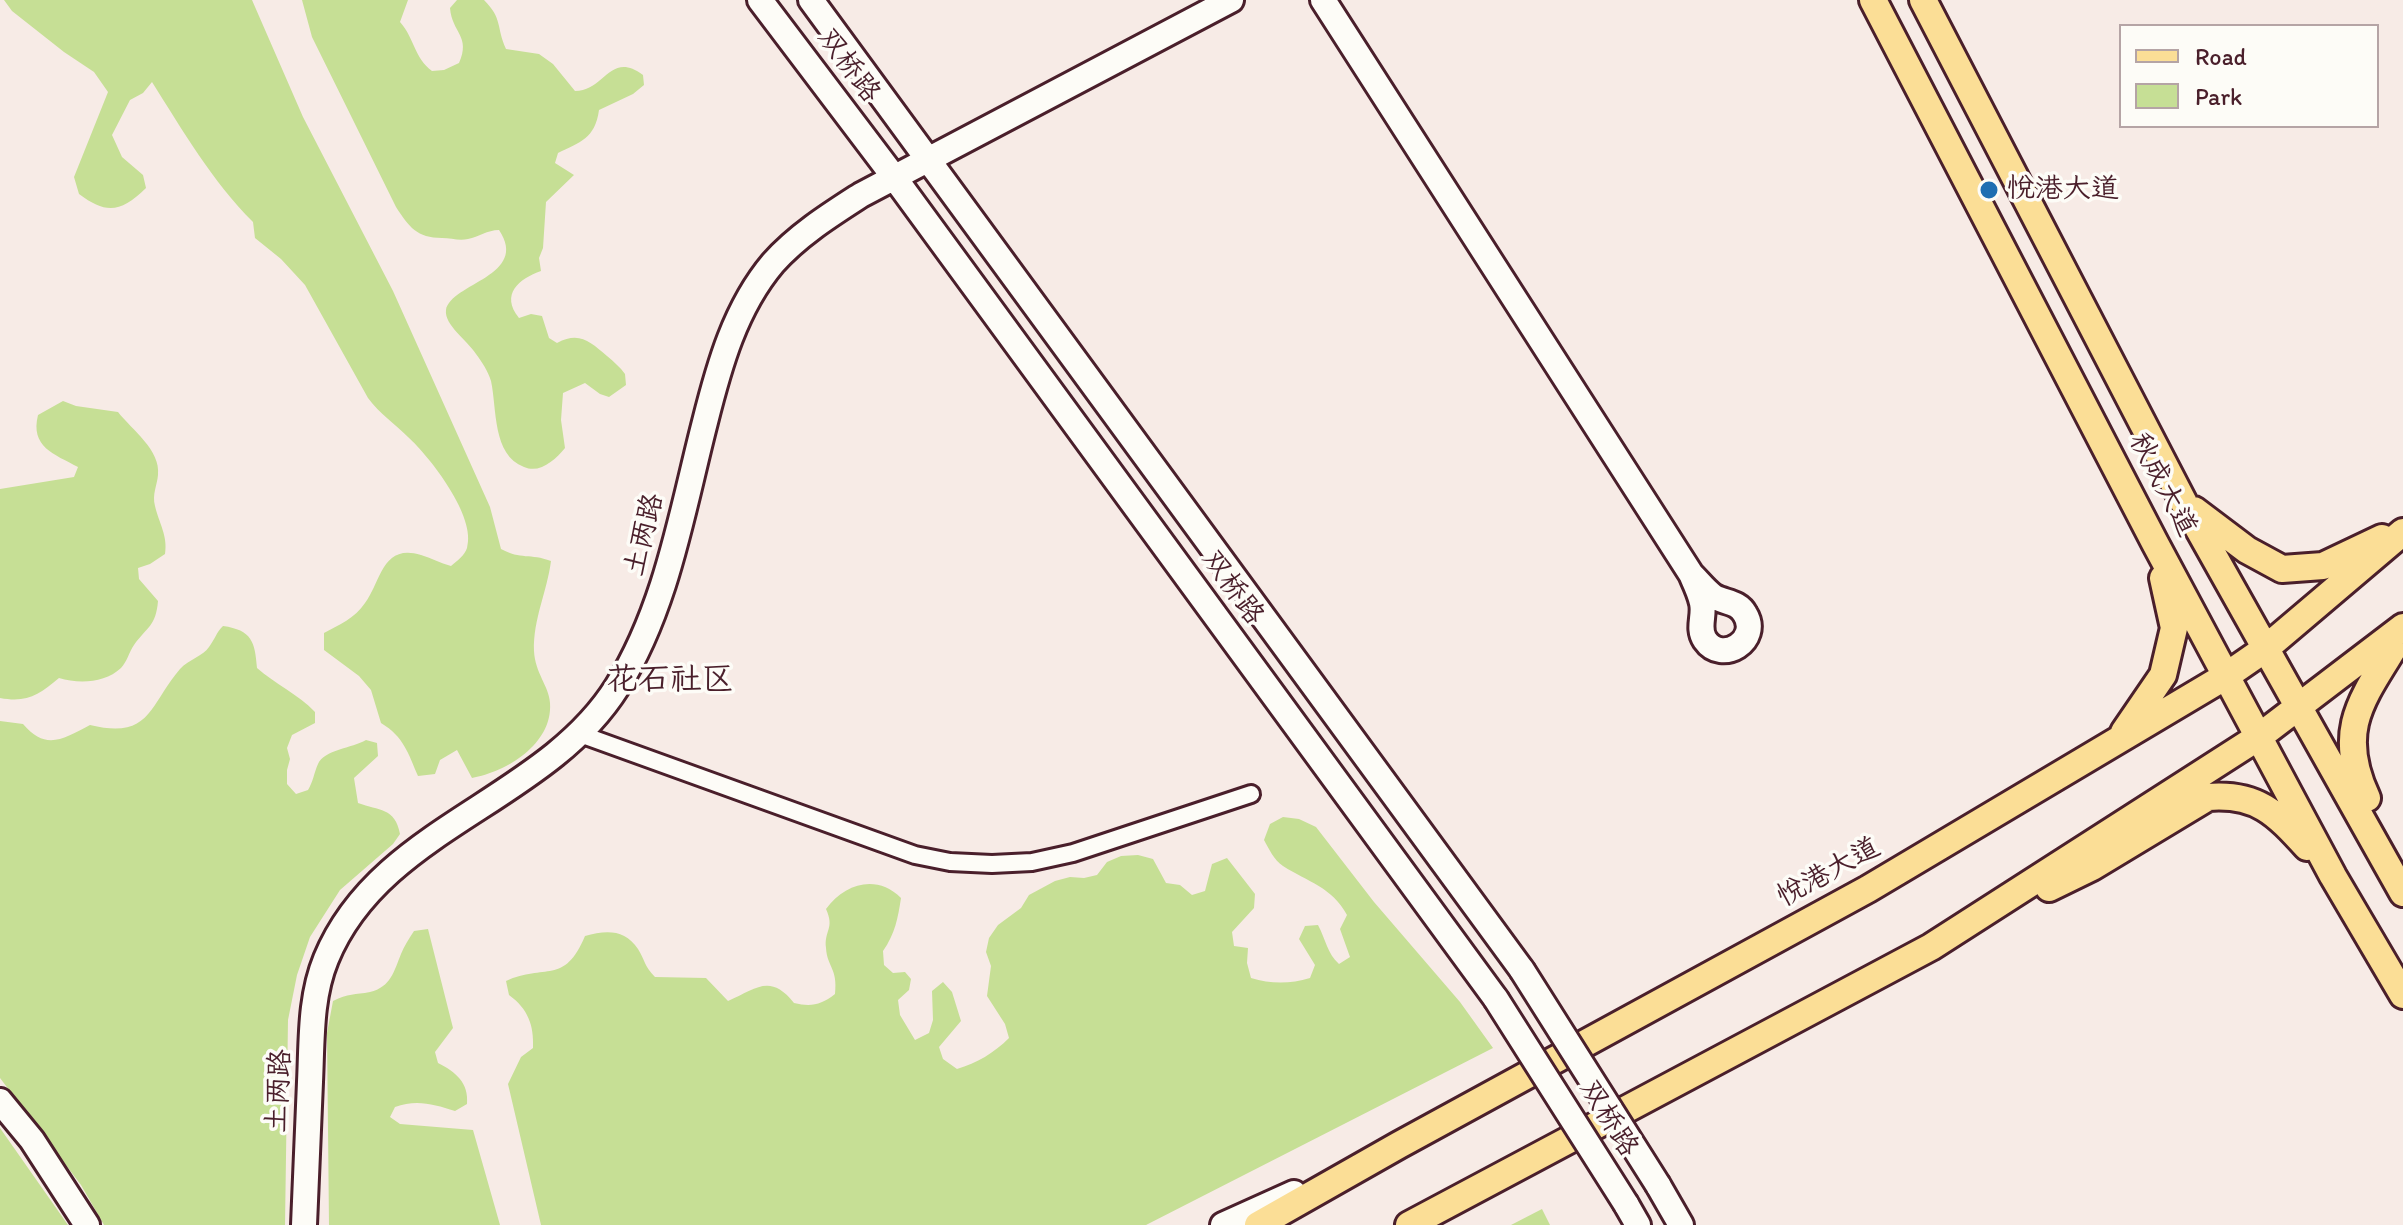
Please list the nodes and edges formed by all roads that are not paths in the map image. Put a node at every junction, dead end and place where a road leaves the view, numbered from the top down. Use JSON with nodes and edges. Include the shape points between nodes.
{"nodes":[{"id":1,"x":760,"y":0,"type":"edge"},
{"id":2,"x":811,"y":0,"type":"edge"},
{"id":3,"x":1231,"y":0,"type":"edge"},
{"id":4,"x":1323,"y":0,"type":"edge"},
{"id":5,"x":1873,"y":0,"type":"edge"},
{"id":6,"x":1923,"y":0,"type":"edge"},
{"id":7,"x":928,"y":159,"type":"junction"},
{"id":8,"x":894,"y":177,"type":"junction"},
{"id":9,"x":2184,"y":503,"type":"junction"},
{"id":10,"x":2403,"y":530,"type":"edge"},
{"id":11,"x":2155,"y":543,"type":"junction"},
{"id":12,"x":1691,"y":574,"type":"dead end"},
{"id":13,"x":2403,"y":630,"type":"edge"},
{"id":14,"x":2265,"y":649,"type":"junction"},
{"id":15,"x":2226,"y":676,"type":"junction"},
{"id":16,"x":2299,"y":705,"type":"junction"},
{"id":17,"x":580,"y":734,"type":"junction"},
{"id":18,"x":2260,"y":736,"type":"junction"},
{"id":19,"x":2118,"y":740,"type":"junction"},
{"id":20,"x":1251,"y":794,"type":"dead end"},
{"id":21,"x":2333,"y":876,"type":"junction"},
{"id":22,"x":2402,"y":892,"type":"edge"},
{"id":23,"x":1931,"y":947,"type":"junction"},
{"id":24,"x":2403,"y":995,"type":"edge"},
{"id":25,"x":0,"y":1101,"type":"edge"},
{"id":26,"x":1399,"y":1145,"type":"junction"},
{"id":27,"x":1632,"y":1214,"type":"edge"},
{"id":28,"x":1416,"y":1222,"type":"edge"},
{"id":29,"x":87,"y":1225,"type":"edge"},
{"id":30,"x":304,"y":1225,"type":"edge"},
{"id":31,"x":1223,"y":1225,"type":"edge"},
{"id":32,"x":1258,"y":1225,"type":"edge"},
{"id":33,"x":1681,"y":1225,"type":"edge"}],
"edges":[{"from":1,"to":8,"type":"main road","name":"双桥路"},
{"from":2,"to":7,"type":"main road","name":"双桥路"},
{"from":3,"to":7,"type":"main road","name":"土两路"},
{"from":4,"to":12,"type":"main road"},
{"from":5,"to":11,"type":"main road","name":"秋成大道"},
{"from":6,"to":9,"type":"main road","name":"秋成大道"},
{"from":7,"to":8,"type":"main road","name":"土两路"},
{"from":7,"to":33,"type":"main road","name":"双桥路","bridge":true,"via":[[1522,970]]},
{"from":8,"to":17,"type":"main road","name":"土两路","via":[[810,228],[773,264],[743,309],[721,359],[661,595],[616,689]]},
{"from":8,"to":27,"type":"main road","name":"双桥路","bridge":true,"via":[[1496,999]]},
{"from":9,"to":10,"type":"main road","via":[[2282,569],[2323,566]]},
{"from":9,"to":14,"type":"main road","name":"秋成大道"},
{"from":10,"to":14,"type":"main road","name":"悦港大道"},
{"from":11,"to":15,"type":"main road","name":"秋成大道"},
{"from":11,"to":19,"type":"main road","via":[[2174,628],[2163,675]]},
{"from":13,"to":16,"type":"main road"},
{"from":13,"to":22,"type":"main road","via":[[2362,700],[2351,741],[2358,780],[2383,832]]},
{"from":14,"to":15,"type":"main road","name":"悦港大道"},
{"from":14,"to":16,"type":"main road","name":"秋成大道"},
{"from":15,"to":18,"type":"main road","name":"秋成大道"},
{"from":15,"to":19,"type":"main road","name":"悦港大道"},
{"from":16,"to":18,"type":"main road"},
{"from":16,"to":22,"type":"main road","name":"秋成大道"},
{"from":17,"to":20,"type":"street","via":[[915,855],[950,862],[1032,862],[1060,856]]},
{"from":17,"to":30,"type":"main road","name":"土两路","via":[[422,845],[381,878],[347,917],[326,960],[314,1003]]},
{"from":18,"to":21,"type":"main road","name":"秋成大道"},
{"from":18,"to":23,"type":"main road"},
{"from":19,"to":26,"type":"main road","name":"悦港大道","via":[[1868,889]]},
{"from":21,"to":23,"type":"main road","via":[[2265,807],[2247,799],[2208,797],[2092,867]]},
{"from":21,"to":24,"type":"main road","name":"秋成大道"},
{"from":23,"to":28,"type":"main road"},
{"from":25,"to":29,"type":"main road"},
{"from":26,"to":31,"type":"main road"},
{"from":26,"to":32,"type":"main road","name":"悦港大道"}]}
